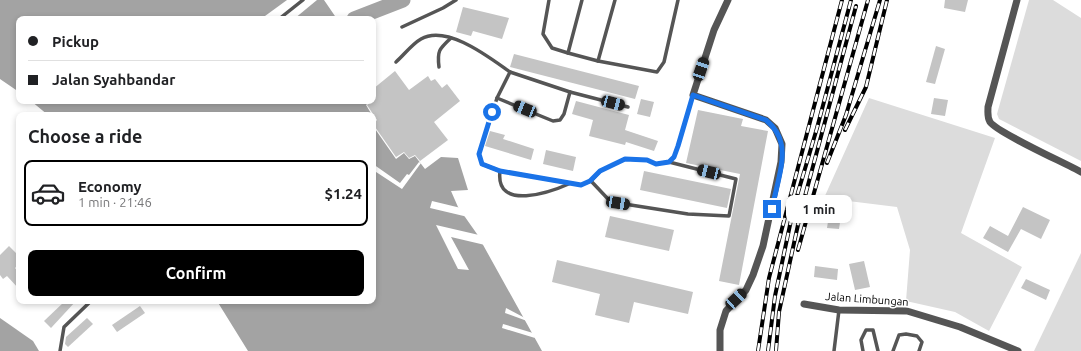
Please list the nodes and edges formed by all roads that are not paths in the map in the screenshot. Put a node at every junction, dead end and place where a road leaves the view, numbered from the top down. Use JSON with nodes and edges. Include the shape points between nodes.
{"nodes":[{"id":1,"x":304,"y":0,"type":"edge"},
{"id":2,"x":456,"y":0,"type":"edge"},
{"id":3,"x":549,"y":0,"type":"edge"},
{"id":4,"x":582,"y":0,"type":"edge"},
{"id":5,"x":616,"y":0,"type":"edge"},
{"id":6,"x":678,"y":0,"type":"edge"},
{"id":7,"x":728,"y":0,"type":"edge"},
{"id":8,"x":1017,"y":0,"type":"edge"},
{"id":9,"x":283,"y":16,"type":"edge"},
{"id":10,"x":402,"y":27,"type":"dead end"},
{"id":11,"x":451,"y":38,"type":"junction"},
{"id":12,"x":568,"y":53,"type":"junction"},
{"id":13,"x":598,"y":61,"type":"junction"},
{"id":14,"x":396,"y":62,"type":"dead end"},
{"id":15,"x":439,"y":67,"type":"dead end"},
{"id":16,"x":510,"y":72,"type":"junction"},
{"id":17,"x":570,"y":92,"type":"junction"},
{"id":18,"x":693,"y":95,"type":"junction"},
{"id":19,"x":497,"y":98,"type":"junction"},
{"id":20,"x":628,"y":107,"type":"dead end"},
{"id":21,"x":669,"y":162,"type":"junction"},
{"id":22,"x":500,"y":171,"type":"junction"},
{"id":23,"x":1081,"y":172,"type":"edge"},
{"id":24,"x":590,"y":181,"type":"junction"},
{"id":25,"x":572,"y":183,"type":"junction"},
{"id":26,"x":88,"y":304,"type":"edge"},
{"id":27,"x":804,"y":304,"type":"dead end"},
{"id":28,"x":840,"y":310,"type":"junction"},
{"id":29,"x":60,"y":351,"type":"edge"},
{"id":30,"x":720,"y":351,"type":"edge"},
{"id":31,"x":834,"y":351,"type":"edge"},
{"id":32,"x":863,"y":351,"type":"edge"},
{"id":33,"x":878,"y":351,"type":"edge"},
{"id":34,"x":893,"y":351,"type":"edge"},
{"id":35,"x":919,"y":351,"type":"edge"},
{"id":36,"x":1018,"y":351,"type":"edge"}],
"edges":[{"from":1,"to":9,"type":"lane"},
{"from":2,"to":10,"type":"lane"},
{"from":3,"to":12,"type":"lane","via":[[543,34],[552,48]]},
{"from":4,"to":12,"type":"lane"},
{"from":5,"to":13,"type":"lane"},
{"from":6,"to":13,"type":"lane","via":[[664,62],[657,72]]},
{"from":7,"to":18,"type":"street","via":[[714,30]]},
{"from":8,"to":23,"type":"street","via":[[987,115],[991,123],[1006,133]]},
{"from":11,"to":14,"type":"lane","via":[[422,38]]},
{"from":11,"to":15,"type":"lane","via":[[440,48],[437,57]]},
{"from":11,"to":16,"type":"lane","via":[[468,43]]},
{"from":12,"to":13,"type":"lane"},
{"from":16,"to":17,"type":"lane"},
{"from":16,"to":19,"type":"lane"},
{"from":17,"to":19,"type":"lane","via":[[564,114],[560,120],[554,121]]},
{"from":17,"to":20,"type":"lane"},
{"from":18,"to":21,"type":"lane","via":[[678,146]]},
{"from":18,"to":30,"type":"street","via":[[766,120],[775,128],[782,144],[781,162],[764,246],[746,290],[726,311],[720,330]]},
{"from":19,"to":22,"type":"lane","via":[[479,154],[482,164]]},
{"from":21,"to":24,"type":"lane","via":[[656,164],[647,160],[625,159],[600,171]]},
{"from":21,"to":24,"type":"lane","via":[[736,178],[730,216],[688,214],[618,203],[609,200]]},
{"from":22,"to":25,"type":"lane"},
{"from":22,"to":25,"type":"lane","via":[[501,185],[507,192],[519,197],[555,190]]},
{"from":24,"to":25,"type":"lane","via":[[581,185]]},
{"from":26,"to":29,"type":"lane","via":[[64,327]]},
{"from":27,"to":28,"type":"street","name":"Jalan Limbungan"},
{"from":28,"to":31,"type":"lane"},
{"from":28,"to":36,"type":"street","name":"Jalan Limbungan","via":[[907,311],[960,327]]},
{"from":32,"to":33,"type":"lane","via":[[861,340],[866,330],[873,330]]},
{"from":34,"to":35,"type":"lane","via":[[899,335],[906,334],[917,336],[922,342]]}]}
